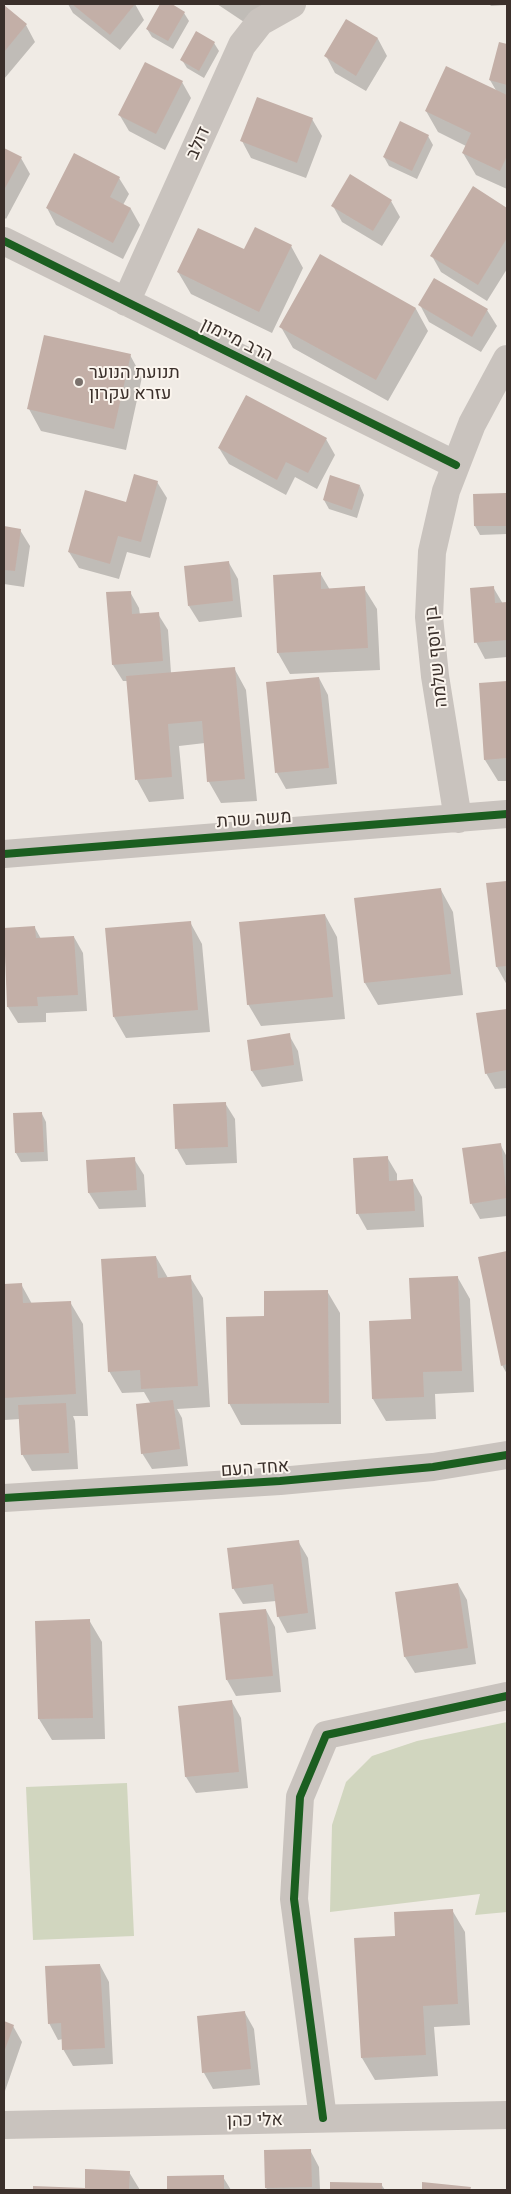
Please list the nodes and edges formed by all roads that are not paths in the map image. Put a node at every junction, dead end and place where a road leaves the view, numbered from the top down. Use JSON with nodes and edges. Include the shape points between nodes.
{"nodes":[{"id":1,"x":292,"y":4,"type":"edge"},
{"id":2,"x":4,"y":241,"type":"edge"},
{"id":3,"x":126,"y":302,"type":"junction"},
{"id":4,"x":507,"y":359,"type":"edge"},
{"id":5,"x":456,"y":465,"type":"junction"},
{"id":6,"x":507,"y":814,"type":"edge"},
{"id":7,"x":458,"y":819,"type":"junction"},
{"id":8,"x":4,"y":854,"type":"edge"},
{"id":9,"x":507,"y":1455,"type":"edge"},
{"id":10,"x":4,"y":1498,"type":"edge"},
{"id":11,"x":507,"y":1696,"type":"edge"},
{"id":12,"x":507,"y":2115,"type":"edge"},
{"id":13,"x":322,"y":2118,"type":"junction"},
{"id":14,"x":4,"y":2126,"type":"edge"}],
"edges":[{"from":1,"to":3,"type":"street","name":"דולב","via":[[260,22],[242,45]]},
{"from":2,"to":3,"type":"street","name":"הרב מיימון"},
{"from":3,"to":5,"type":"street","name":"הרב מיימון"},
{"from":4,"to":5,"type":"street","name":"בן יוסף שלמה","via":[[472,424]]},
{"from":5,"to":7,"type":"street","name":"בן יוסף שלמה","via":[[446,491],[432,552],[429,617]]},
{"from":6,"to":7,"type":"street","name":"משה שרת"},
{"from":7,"to":8,"type":"street","name":"משה שרת"},
{"from":9,"to":10,"type":"street","name":"אחד העם","via":[[433,1467],[280,1481]]},
{"from":11,"to":13,"type":"street","via":[[326,1735],[300,1797],[294,1899]]},
{"from":12,"to":13,"type":"street","name":"אלי כהן"},
{"from":13,"to":14,"type":"street","name":"אלי כהן"}]}
